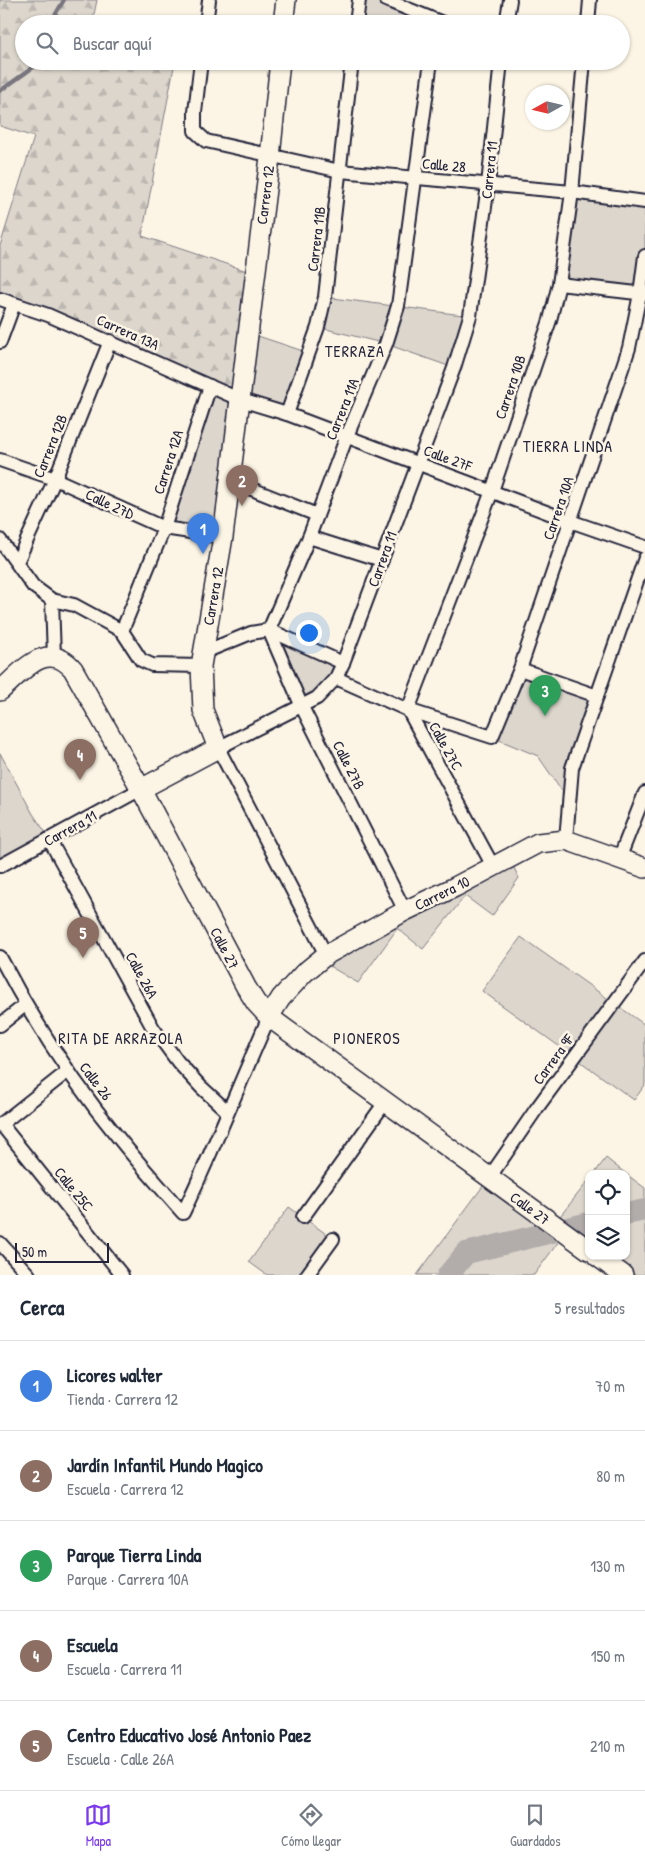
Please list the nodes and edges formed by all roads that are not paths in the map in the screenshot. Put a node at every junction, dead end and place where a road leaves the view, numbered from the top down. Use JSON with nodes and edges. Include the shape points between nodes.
{"nodes":[{"id":1,"x":209,"y":0,"type":"edge"},
{"id":2,"x":286,"y":0,"type":"edge"},
{"id":3,"x":358,"y":0,"type":"edge"},
{"id":4,"x":386,"y":0,"type":"edge"},
{"id":5,"x":510,"y":0,"type":"edge"},
{"id":6,"x":590,"y":0,"type":"edge"},
{"id":7,"x":207,"y":15,"type":"edge"},
{"id":8,"x":284,"y":15,"type":"edge"},
{"id":9,"x":357,"y":15,"type":"edge"},
{"id":10,"x":421,"y":15,"type":"edge"},
{"id":11,"x":508,"y":15,"type":"edge"},
{"id":12,"x":589,"y":15,"type":"edge"},
{"id":13,"x":200,"y":70,"type":"edge"},
{"id":14,"x":279,"y":70,"type":"edge"},
{"id":15,"x":351,"y":70,"type":"edge"},
{"id":16,"x":430,"y":70,"type":"edge"},
{"id":17,"x":500,"y":70,"type":"edge"},
{"id":18,"x":583,"y":70,"type":"edge"},
{"id":19,"x":270,"y":157,"type":"junction"},
{"id":20,"x":340,"y":171,"type":"junction"},
{"id":21,"x":416,"y":179,"type":"junction"},
{"id":22,"x":488,"y":185,"type":"junction"},
{"id":23,"x":572,"y":192,"type":"junction"},
{"id":24,"x":645,"y":202,"type":"edge"},
{"id":25,"x":645,"y":256,"type":"edge"},
{"id":26,"x":560,"y":284,"type":"junction"},
{"id":27,"x":643,"y":294,"type":"edge"},
{"id":28,"x":0,"y":299,"type":"edge"},
{"id":29,"x":14,"y":304,"type":"junction"},
{"id":30,"x":110,"y":341,"type":"junction"},
{"id":31,"x":0,"y":342,"type":"edge"},
{"id":32,"x":210,"y":386,"type":"junction"},
{"id":33,"x":241,"y":400,"type":"junction"},
{"id":34,"x":287,"y":414,"type":"junction"},
{"id":35,"x":347,"y":436,"type":"junction"},
{"id":36,"x":0,"y":460,"type":"edge"},
{"id":37,"x":418,"y":464,"type":"junction"},
{"id":38,"x":55,"y":479,"type":"junction"},
{"id":39,"x":229,"y":480,"type":"junction"},
{"id":40,"x":492,"y":491,"type":"junction"},
{"id":41,"x":317,"y":515,"type":"junction"},
{"id":42,"x":570,"y":521,"type":"junction"},
{"id":43,"x":164,"y":528,"type":"junction"},
{"id":44,"x":223,"y":537,"type":"junction"},
{"id":45,"x":309,"y":537,"type":"junction"},
{"id":46,"x":0,"y":540,"type":"edge"},
{"id":47,"x":645,"y":547,"type":"edge"},
{"id":48,"x":645,"y":558,"type":"edge"},
{"id":49,"x":382,"y":560,"type":"junction"},
{"id":50,"x":17,"y":562,"type":"junction"},
{"id":51,"x":52,"y":600,"type":"junction"},
{"id":52,"x":269,"y":630,"type":"junction"},
{"id":53,"x":122,"y":631,"type":"junction"},
{"id":54,"x":54,"y":657,"type":"junction"},
{"id":55,"x":202,"y":660,"type":"junction"},
{"id":56,"x":344,"y":663,"type":"junction"},
{"id":57,"x":520,"y":669,"type":"junction"},
{"id":58,"x":336,"y":678,"type":"junction"},
{"id":59,"x":0,"y":692,"type":"edge"},
{"id":60,"x":597,"y":696,"type":"junction"},
{"id":61,"x":302,"y":707,"type":"junction"},
{"id":62,"x":408,"y":710,"type":"junction"},
{"id":63,"x":218,"y":748,"type":"junction"},
{"id":64,"x":141,"y":789,"type":"junction"},
{"id":65,"x":645,"y":793,"type":"edge"},
{"id":66,"x":49,"y":839,"type":"junction"},
{"id":67,"x":566,"y":840,"type":"junction"},
{"id":68,"x":619,"y":859,"type":"junction"},
{"id":69,"x":0,"y":866,"type":"edge"},
{"id":70,"x":494,"y":868,"type":"junction"},
{"id":71,"x":645,"y":868,"type":"edge"},
{"id":72,"x":405,"y":911,"type":"junction"},
{"id":73,"x":326,"y":955,"type":"junction"},
{"id":74,"x":0,"y":956,"type":"edge"},
{"id":75,"x":645,"y":961,"type":"edge"},
{"id":76,"x":25,"y":1005,"type":"junction"},
{"id":77,"x":269,"y":1017,"type":"junction"},
{"id":78,"x":0,"y":1025,"type":"edge"},
{"id":79,"x":68,"y":1071,"type":"junction"},
{"id":80,"x":386,"y":1101,"type":"junction"},
{"id":81,"x":228,"y":1111,"type":"junction"},
{"id":82,"x":1,"y":1125,"type":"edge"},
{"id":83,"x":489,"y":1178,"type":"junction"},
{"id":84,"x":183,"y":1213,"type":"joint"},
{"id":85,"x":302,"y":1217,"type":"dead end"},
{"id":86,"x":333,"y":1239,"type":"dead end"},
{"id":87,"x":0,"y":1243,"type":"edge"},
{"id":88,"x":585,"y":1247,"type":"edge"},
{"id":89,"x":602,"y":1260,"type":"edge"},
{"id":90,"x":29,"y":1275,"type":"edge"},
{"id":91,"x":122,"y":1275,"type":"edge"},
{"id":92,"x":307,"y":1275,"type":"edge"},
{"id":93,"x":623,"y":1275,"type":"edge"}],
"edges":[{"from":1,"to":7,"type":"street"},
{"from":2,"to":8,"type":"street"},
{"from":3,"to":9,"type":"street"},
{"from":4,"to":10,"type":"street"},
{"from":5,"to":11,"type":"street"},
{"from":6,"to":12,"type":"street"},
{"from":13,"to":19,"type":"street","name":"Calle 28","via":[[195,131],[206,142]]},
{"from":14,"to":19,"type":"street","name":"Carrera 12"},
{"from":15,"to":20,"type":"street","name":"Carrera 11B"},
{"from":16,"to":21,"type":"street","name":"Carrera 11A"},
{"from":17,"to":22,"type":"street","name":"Carrera 11"},
{"from":18,"to":23,"type":"street","name":"Carrera 10B"},
{"from":19,"to":20,"type":"street","name":"Calle 28"},
{"from":19,"to":33,"type":"street","name":"Carrera 12"},
{"from":20,"to":21,"type":"street","name":"Calle 28"},
{"from":20,"to":34,"type":"street","name":"Carrera 11B","via":[[325,296],[318,326]]},
{"from":21,"to":22,"type":"street","name":"Calle 28"},
{"from":21,"to":35,"type":"street","name":"Carrera 11A","via":[[398,306],[386,344]]},
{"from":22,"to":23,"type":"street","name":"Calle 28"},
{"from":22,"to":37,"type":"street","name":"Carrera 11","via":[[470,316]]},
{"from":23,"to":24,"type":"street","name":"Calle 28"},
{"from":23,"to":26,"type":"street","name":"Carrera 10B"},
{"from":25,"to":27,"type":"street","name":"Carrera 10A"},
{"from":26,"to":27,"type":"street"},
{"from":26,"to":40,"type":"street","name":"Carrera 10B"},
{"from":27,"to":42,"type":"street","name":"Carrera 10A"},
{"from":28,"to":29,"type":"street","name":"Carrera 13A"},
{"from":29,"to":30,"type":"street","name":"Carrera 13A"},
{"from":29,"to":31,"type":"street"},
{"from":30,"to":32,"type":"street","name":"Carrera 13A"},
{"from":30,"to":38,"type":"street","name":"Carrera 12B"},
{"from":32,"to":33,"type":"street","name":"Carrera 13A"},
{"from":32,"to":43,"type":"street","name":"Carrera 12A"},
{"from":33,"to":34,"type":"street","name":"Calle 27F"},
{"from":33,"to":39,"type":"street","name":"Carrera 12"},
{"from":34,"to":35,"type":"street","name":"Calle 27F"},
{"from":35,"to":37,"type":"street","name":"Calle 27F"},
{"from":35,"to":41,"type":"street","name":"Carrera 11A"},
{"from":36,"to":38,"type":"street","name":"Calle 27D"},
{"from":37,"to":40,"type":"street","name":"Calle 27F"},
{"from":37,"to":49,"type":"street","name":"Carrera 11"},
{"from":38,"to":43,"type":"street","name":"Calle 27D"},
{"from":38,"to":50,"type":"street","name":"Carrera 12B"},
{"from":39,"to":41,"type":"street"},
{"from":39,"to":44,"type":"street","name":"Carrera 12"},
{"from":40,"to":42,"type":"street","name":"Calle 27F"},
{"from":40,"to":62,"type":"street","name":"Carrera 10B"},
{"from":41,"to":45,"type":"street","name":"Carrera 11A"},
{"from":42,"to":47,"type":"street","name":"Calle 27F"},
{"from":42,"to":57,"type":"street","name":"Carrera 10A"},
{"from":43,"to":44,"type":"street","name":"Calle 27D"},
{"from":43,"to":53,"type":"street","name":"Carrera 12A"},
{"from":44,"to":55,"type":"street","name":"Carrera 12"},
{"from":45,"to":49,"type":"street"},
{"from":45,"to":52,"type":"street","name":"Carrera 11A"},
{"from":46,"to":50,"type":"street"},
{"from":48,"to":60,"type":"street"},
{"from":49,"to":56,"type":"street","name":"Carrera 11"},
{"from":50,"to":51,"type":"street","via":[[33,586]]},
{"from":51,"to":53,"type":"street","via":[[74,605]]},
{"from":51,"to":54,"type":"street"},
{"from":52,"to":55,"type":"street","via":[[251,633]]},
{"from":52,"to":56,"type":"street"},
{"from":52,"to":61,"type":"street","name":"Calle 27B"},
{"from":53,"to":55,"type":"street","via":[[141,660],[152,665]]},
{"from":54,"to":59,"type":"street","via":[[33,661]]},
{"from":54,"to":64,"type":"street","name":"Calle 27","via":[[66,661],[74,669]]},
{"from":55,"to":63,"type":"street","name":"Carrera 12","via":[[203,710]]},
{"from":56,"to":58,"type":"street","name":"Carrera 11"},
{"from":57,"to":60,"type":"street"},
{"from":57,"to":62,"type":"street","name":"Carrera 10A","via":[[492,737]]},
{"from":58,"to":61,"type":"street","name":"Carrera 11","via":[[317,698]]},
{"from":58,"to":62,"type":"street"},
{"from":60,"to":67,"type":"street","via":[[572,768]]},
{"from":61,"to":63,"type":"street","name":"Carrera 11"},
{"from":61,"to":72,"type":"street","name":"Calle 27B"},
{"from":62,"to":70,"type":"street","name":"Calle 27C"},
{"from":63,"to":64,"type":"street","name":"Carrera 11"},
{"from":63,"to":73,"type":"street","name":"Carrera 12"},
{"from":64,"to":66,"type":"street","name":"Carrera 11"},
{"from":64,"to":77,"type":"street","name":"Calle 27","via":[[246,987]]},
{"from":65,"to":68,"type":"street"},
{"from":66,"to":69,"type":"street","name":"Carrera 11"},
{"from":66,"to":81,"type":"street","name":"Calle 26A","via":[[153,1028],[178,1062]]},
{"from":67,"to":68,"type":"street"},
{"from":67,"to":70,"type":"street","name":"Carrera 10","via":[[538,843]]},
{"from":68,"to":71,"type":"street"},
{"from":70,"to":72,"type":"street","name":"Carrera 10"},
{"from":72,"to":73,"type":"street","name":"Carrera 10"},
{"from":73,"to":77,"type":"street","name":"Carrera 10","via":[[281,998]]},
{"from":74,"to":76,"type":"street","name":"Calle 26"},
{"from":75,"to":83,"type":"street","name":"Carrera 9F"},
{"from":76,"to":78,"type":"street"},
{"from":76,"to":79,"type":"street","name":"Calle 26"},
{"from":77,"to":80,"type":"street","name":"Calle 27"},
{"from":77,"to":81,"type":"street","name":"Carrera 10"},
{"from":79,"to":82,"type":"street"},
{"from":79,"to":84,"type":"street","name":"Calle 26","via":[[120,1141]]},
{"from":80,"to":83,"type":"street","name":"Calle 27"},
{"from":80,"to":85,"type":"street"},
{"from":81,"to":84,"type":"street","name":"Carrera 10"},
{"from":82,"to":91,"type":"street","name":"Calle 25C"},
{"from":83,"to":88,"type":"street","name":"Calle 27"},
{"from":86,"to":92,"type":"street"},
{"from":87,"to":90,"type":"street"},
{"from":89,"to":93,"type":"street"}]}
